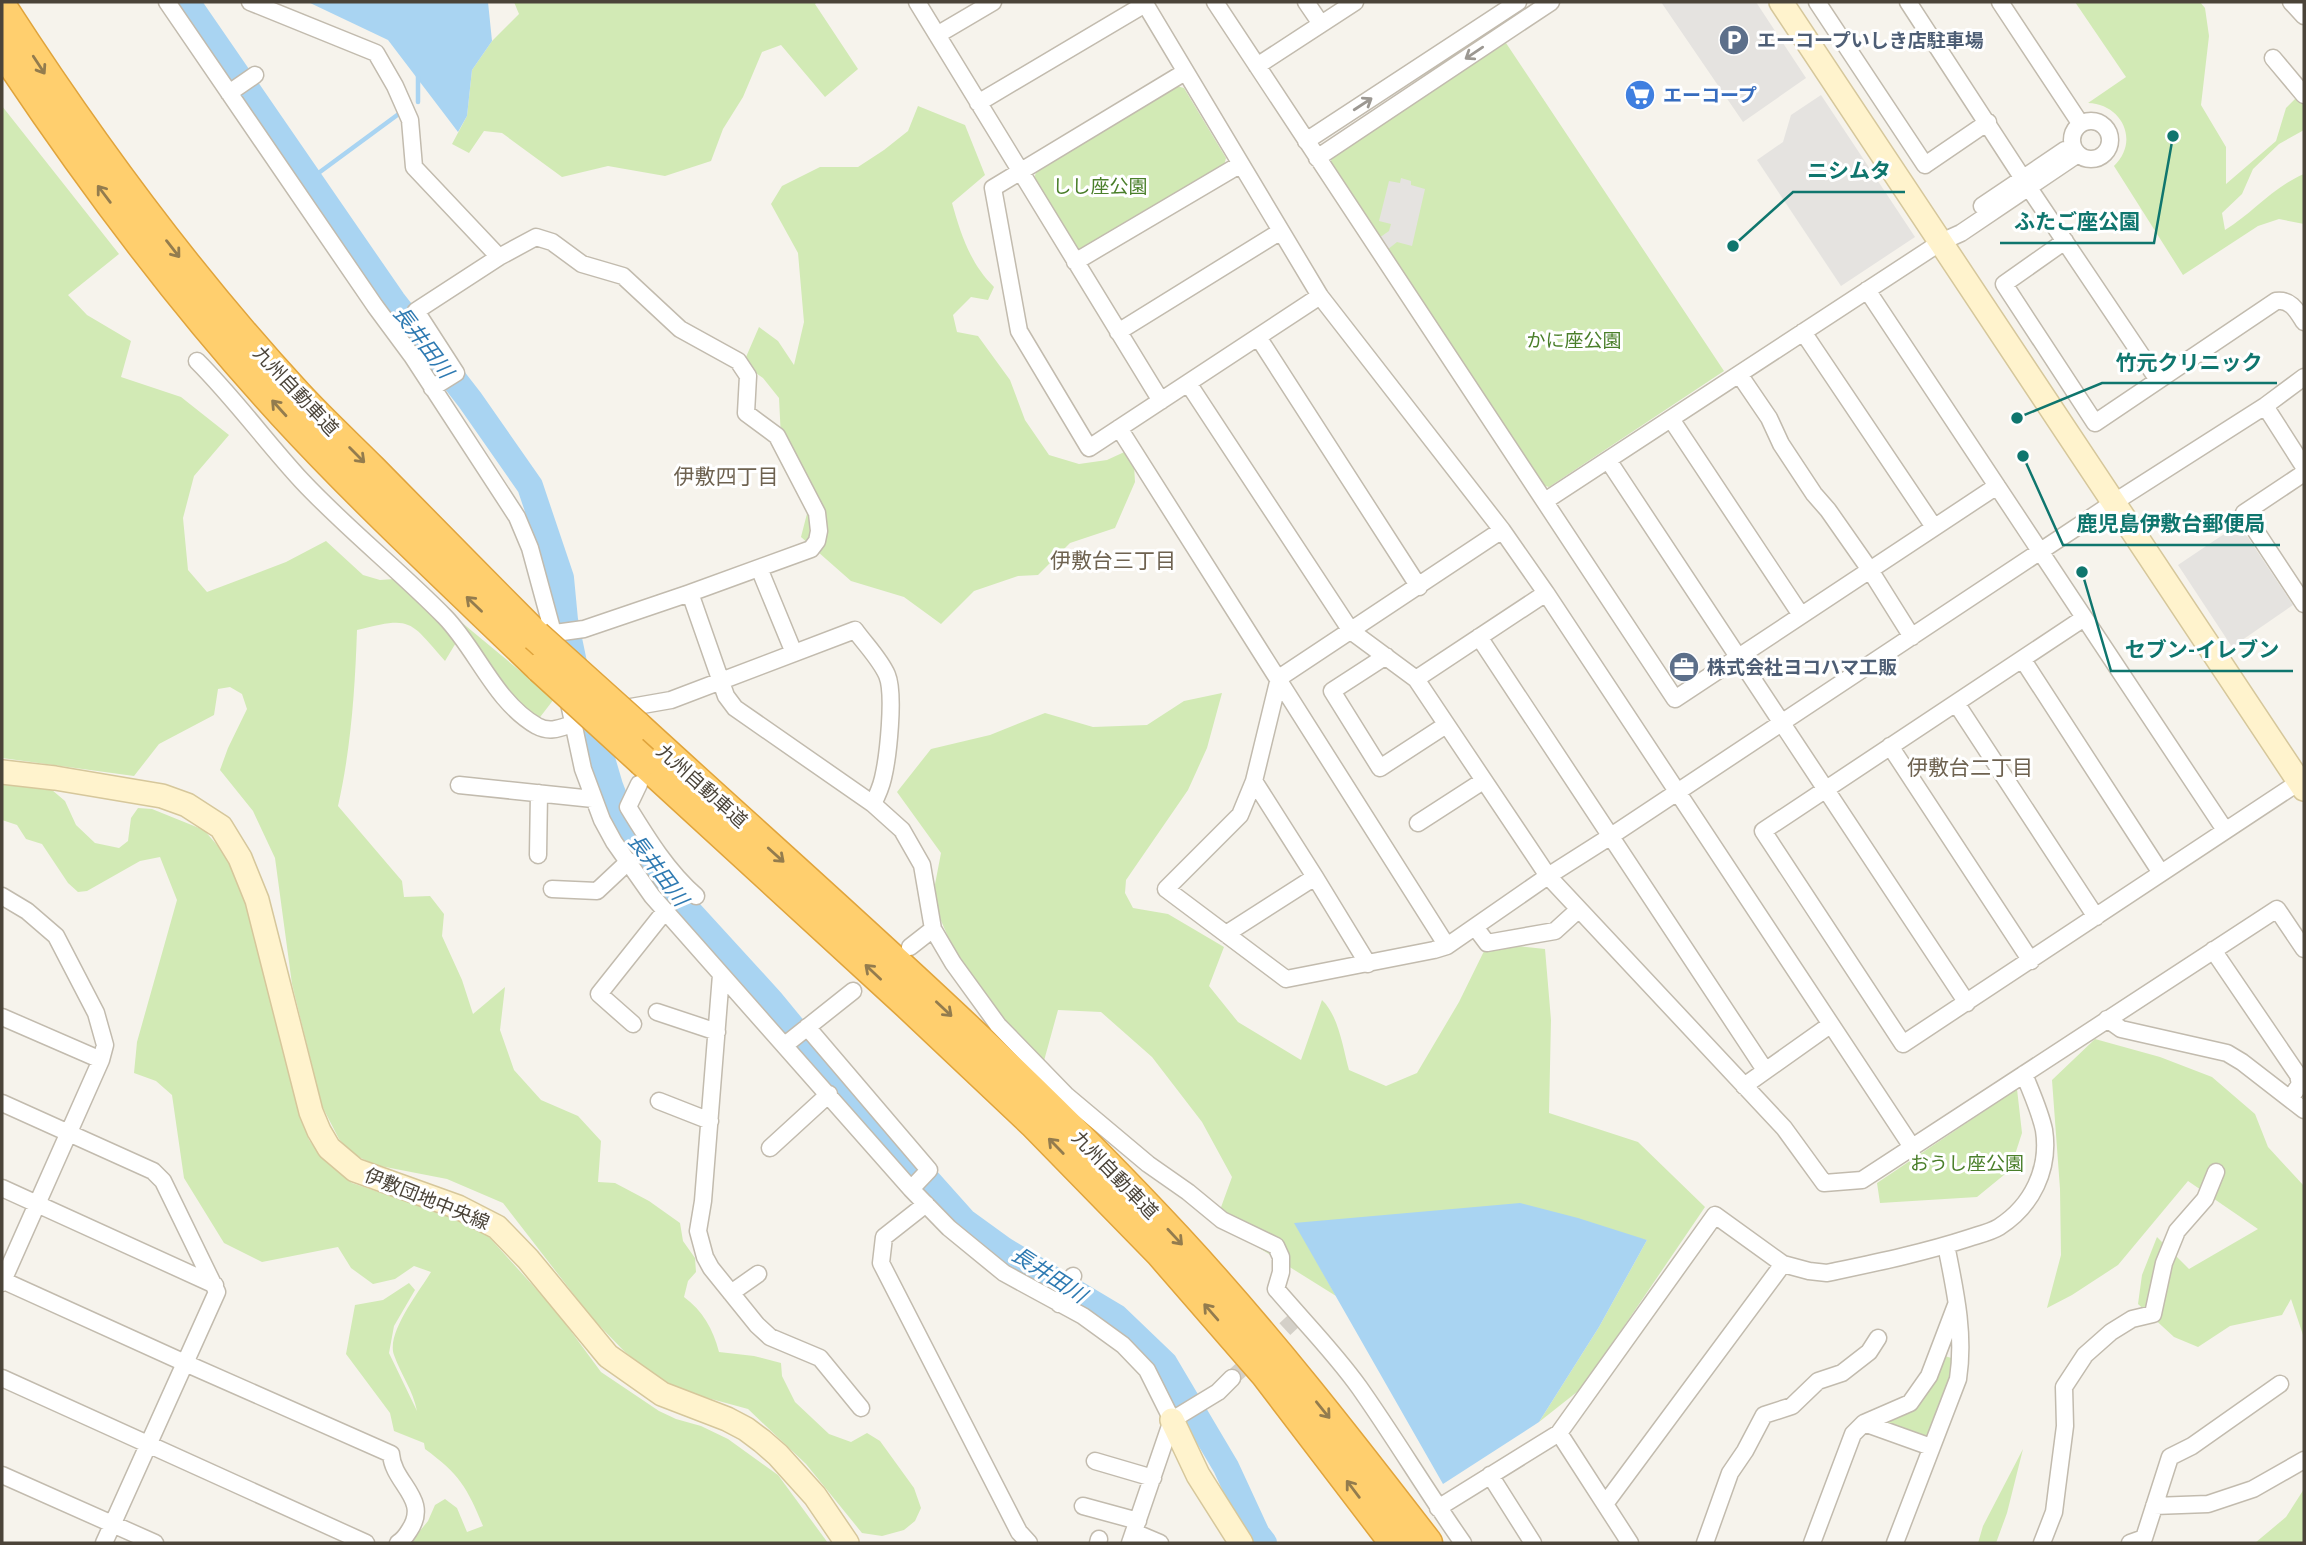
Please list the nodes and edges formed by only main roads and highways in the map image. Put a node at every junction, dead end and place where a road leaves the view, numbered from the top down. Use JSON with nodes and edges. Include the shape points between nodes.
{"nodes":[{"id":1,"x":2,"y":8,"type":"edge"},
{"id":2,"x":2,"y":48,"type":"edge"},
{"id":3,"x":1395,"y":1543,"type":"edge"},
{"id":4,"x":1427,"y":1543,"type":"edge"}],
"edges":[{"from":1,"to":4,"type":"highway","name":"九州自動車道","one_way":true,"bridge":true,"via":[[54,89],[176,253],[298,396],[1031,1090],[1265,1337]]},
{"from":3,"to":2,"type":"highway","name":"九州自動車道","one_way":true,"bridge":true,"via":[[1266,1374],[1160,1252],[1034,1123],[898,995],[641,772],[284,414],[220,342],[92,178]]}]}
